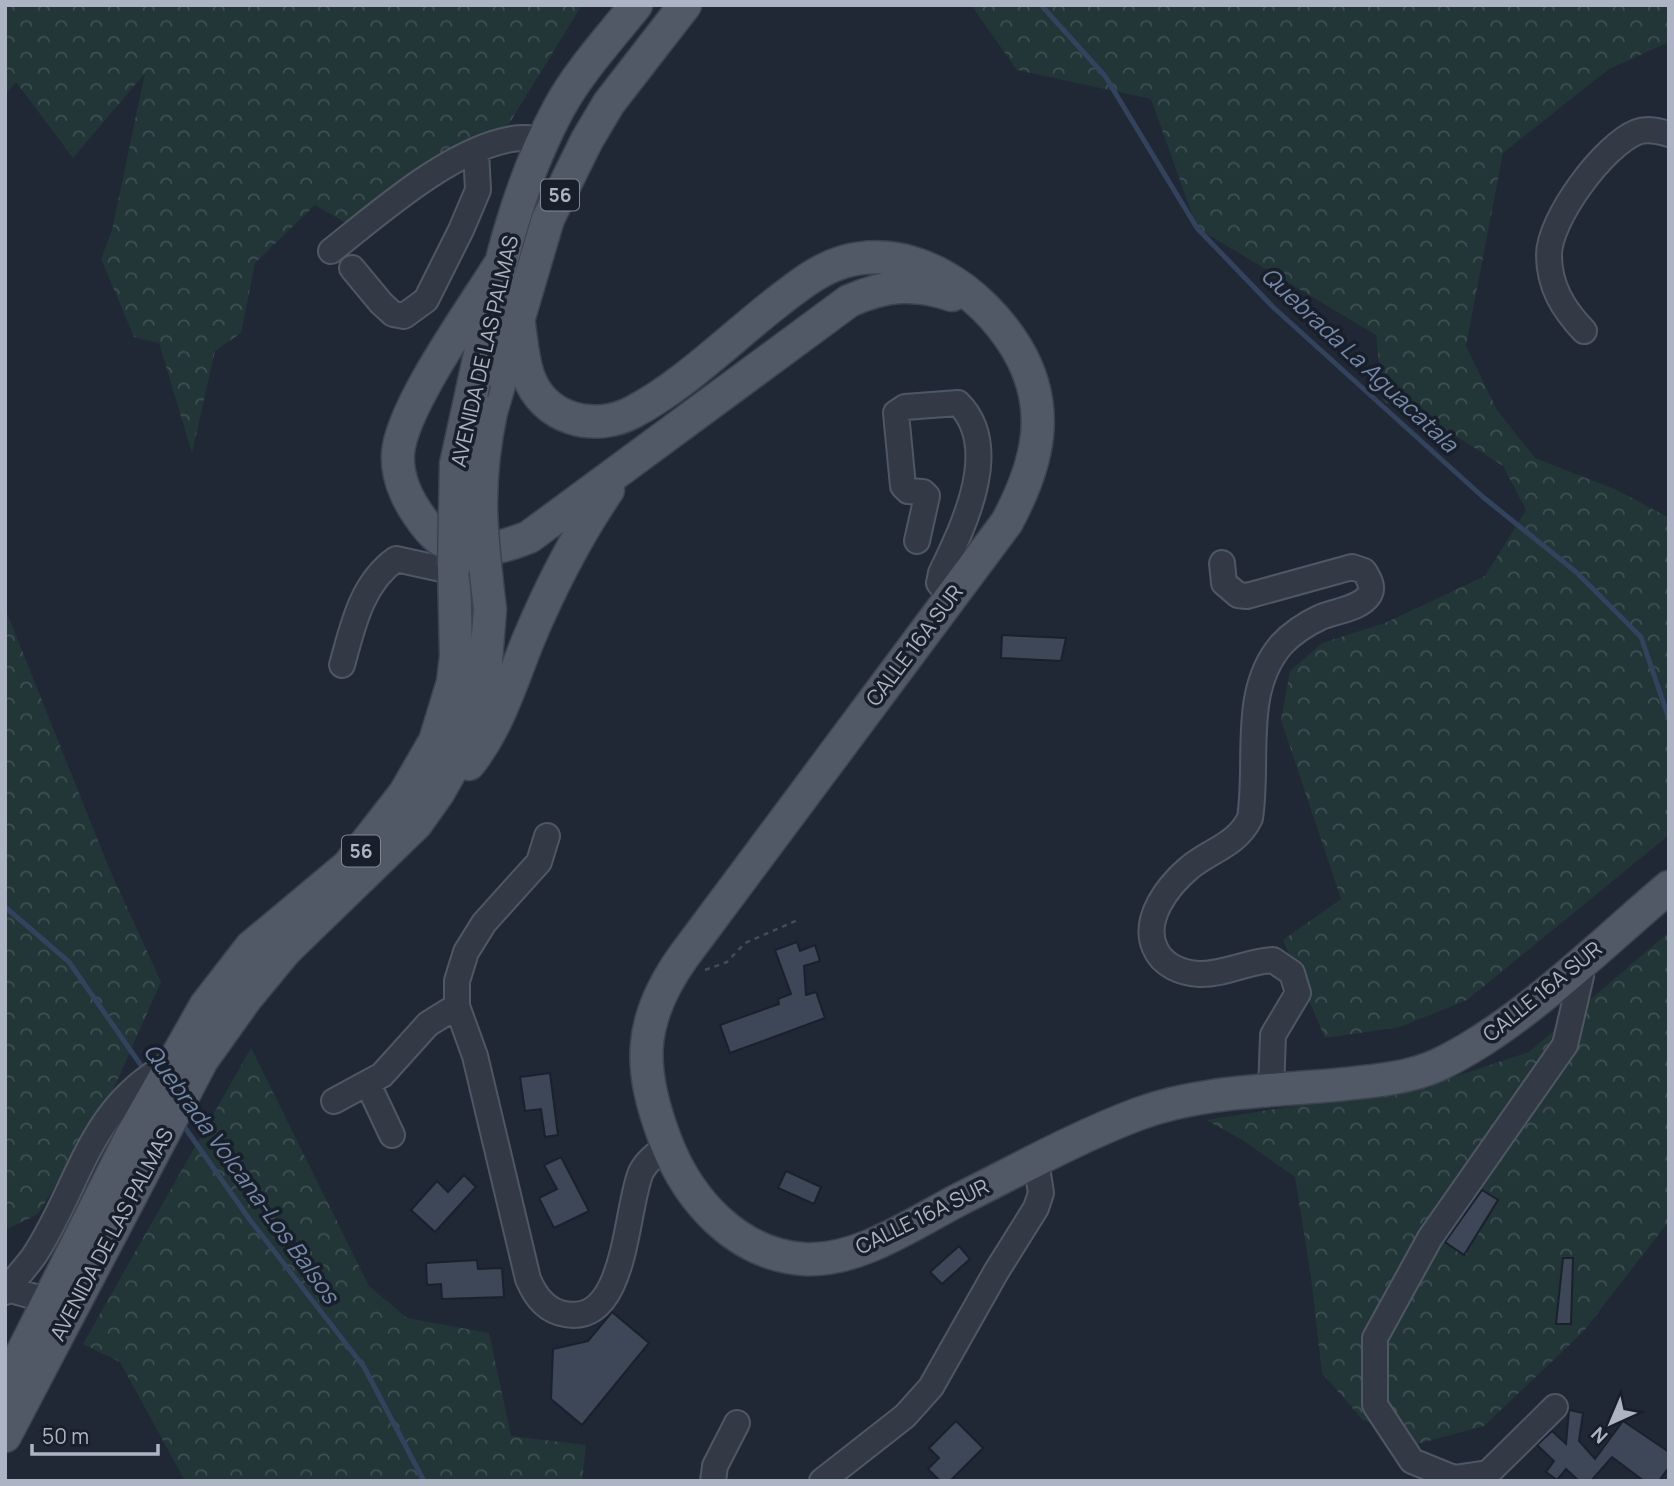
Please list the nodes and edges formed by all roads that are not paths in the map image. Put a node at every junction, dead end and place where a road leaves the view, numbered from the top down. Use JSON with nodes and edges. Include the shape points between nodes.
{"nodes":[{"id":1,"x":636,"y":5,"type":"edge"},
{"id":2,"x":685,"y":5,"type":"edge"},
{"id":3,"x":1669,"y":134,"type":"edge"},
{"id":4,"x":544,"y":138,"type":"junction"},
{"id":5,"x":476,"y":151,"type":"junction"},
{"id":6,"x":331,"y":251,"type":"dead end"},
{"id":7,"x":499,"y":266,"type":"junction"},
{"id":8,"x":352,"y":268,"type":"dead end"},
{"id":9,"x":980,"y":304,"type":"junction"},
{"id":10,"x":518,"y":317,"type":"junction"},
{"id":11,"x":1584,"y":331,"type":"dead end"},
{"id":12,"x":619,"y":474,"type":"junction"},
{"id":13,"x":917,"y":541,"type":"dead end"},
{"id":14,"x":1222,"y":563,"type":"dead end"},
{"id":15,"x":454,"y":569,"type":"junction"},
{"id":16,"x":950,"y":596,"type":"junction"},
{"id":17,"x":342,"y":665,"type":"dead end"},
{"id":18,"x":439,"y":793,"type":"junction"},
{"id":19,"x":547,"y":836,"type":"dead end"},
{"id":20,"x":1669,"y":887,"type":"edge"},
{"id":21,"x":1580,"y":962,"type":"junction"},
{"id":22,"x":457,"y":1006,"type":"junction"},
{"id":23,"x":164,"y":1076,"type":"junction"},
{"id":24,"x":368,"y":1084,"type":"junction"},
{"id":25,"x":1271,"y":1091,"type":"junction"},
{"id":26,"x":334,"y":1101,"type":"dead end"},
{"id":27,"x":392,"y":1135,"type":"dead end"},
{"id":28,"x":142,"y":1145,"type":"junction"},
{"id":29,"x":668,"y":1146,"type":"junction"},
{"id":30,"x":1036,"y":1161,"type":"junction"},
{"id":31,"x":6,"y":1291,"type":"edge"},
{"id":32,"x":50,"y":1301,"type":"junction"},
{"id":33,"x":5,"y":1387,"type":"edge"},
{"id":34,"x":1555,"y":1407,"type":"dead end"},
{"id":35,"x":737,"y":1423,"type":"dead end"},
{"id":36,"x":5,"y":1436,"type":"edge"},
{"id":37,"x":1474,"y":1478,"type":"edge"},
{"id":38,"x":713,"y":1481,"type":"edge"},
{"id":39,"x":822,"y":1481,"type":"edge"}],
"edges":[{"from":1,"to":4,"type":"main road","name":"AVENIDA DE LAS PALMAS","number":"56","via":[[582,73]]},
{"from":2,"to":10,"type":"main road","name":"AVENIDA DE LAS PALMAS","number":"56","via":[[634,68],[587,140],[548,219]]},
{"from":3,"to":11,"type":"lane","via":[[1638,131],[1611,150],[1561,211],[1551,233],[1550,275],[1568,314]]},
{"from":4,"to":5,"type":"lane","via":[[512,139]]},
{"from":4,"to":7,"type":"main road","name":"AVENIDA DE LAS PALMAS","number":"56"},
{"from":5,"to":6,"type":"lane","via":[[401,195]]},
{"from":5,"to":8,"type":"lane","via":[[478,190],[426,300],[404,316],[393,314]]},
{"from":7,"to":12,"type":"main road","name":"CALLE 16A SUR","via":[[402,432],[400,474],[414,508],[443,541],[492,550],[529,537]]},
{"from":7,"to":15,"type":"main road","name":"AVENIDA DE LAS PALMAS","number":"56","bridge":true,"via":[[456,464]]},
{"from":9,"to":10,"type":"main road","name":"CALLE 16A SUR","via":[[949,279],[907,261],[875,256],[844,262],[807,279],[658,396],[633,412],[599,423],[561,414],[539,394],[529,377]]},
{"from":9,"to":12,"type":"main road","name":"CALLE 16A SUR","via":[[913,286],[873,290],[849,301]]},
{"from":9,"to":16,"type":"main road","name":"CALLE 16A SUR","via":[[1021,356],[1031,379],[1038,431],[1025,488],[1007,522]]},
{"from":10,"to":18,"type":"main road","name":"AVENIDA DE LAS PALMAS","number":"56","bridge":true,"via":[[491,412],[479,497],[490,609],[484,687],[459,756]]},
{"from":12,"to":18,"type":"main road","via":[[589,518],[539,618],[495,725],[466,767]]},
{"from":13,"to":16,"type":"lane","via":[[927,496],[903,486],[896,413],[905,407],[958,403],[971,423],[978,471],[967,519],[941,573],[939,583]]},
{"from":14,"to":25,"type":"lane","via":[[1224,583],[1238,595],[1352,567],[1364,571],[1371,583],[1371,593],[1363,602],[1291,634],[1275,653],[1257,695],[1250,818],[1233,841],[1177,880],[1155,911],[1151,926],[1163,960],[1187,972],[1202,974],[1273,960],[1292,973],[1298,993],[1273,1035]]},
{"from":15,"to":17,"type":"lane","via":[[396,559],[380,570],[364,596]]},
{"from":15,"to":23,"type":"main road","name":"AVENIDA DE LAS PALMAS","number":"56","via":[[456,656],[435,741],[405,793],[348,866],[250,947],[206,1005]]},
{"from":16,"to":29,"type":"main road","name":"CALLE 16A SUR","via":[[665,982],[646,1034],[645,1062],[651,1099]]},
{"from":18,"to":23,"type":"main road","name":"AVENIDA DE LAS PALMAS","number":"56","via":[[415,824],[285,951],[223,1029]]},
{"from":19,"to":22,"type":"lane","via":[[539,862],[484,923],[466,952],[457,981]]},
{"from":20,"to":21,"type":"main road","name":"CALLE 16A SUR"},
{"from":21,"to":25,"type":"main road","name":"CALLE 16A SUR","via":[[1511,1019],[1436,1066],[1389,1079]]},
{"from":21,"to":37,"type":"lane","via":[[1565,1045],[1430,1238],[1375,1338],[1375,1405],[1412,1461],[1454,1478]]},
{"from":22,"to":24,"type":"lane","via":[[428,1024]]},
{"from":22,"to":29,"type":"lane","via":[[475,1056],[528,1279],[548,1307],[580,1315],[591,1312],[609,1294],[643,1169]]},
{"from":23,"to":28,"type":"main road","name":"AVENIDA DE LAS PALMAS","number":"56"},
{"from":23,"to":31,"type":"lane","via":[[114,1108],[34,1255]]},
{"from":24,"to":26,"type":"lane"},
{"from":24,"to":27,"type":"lane"},
{"from":25,"to":30,"type":"main road","name":"CALLE 16A SUR","via":[[1166,1104]]},
{"from":28,"to":32,"type":"main road","name":"AVENIDA DE LAS PALMAS","number":"56"},
{"from":28,"to":36,"type":"main road","name":"AVENIDA DE LAS PALMAS","number":"56"},
{"from":29,"to":30,"type":"main road","name":"CALLE 16A SUR","via":[[701,1202],[733,1234],[752,1246],[805,1259],[853,1251],[889,1236]]},
{"from":30,"to":39,"type":"lane","via":[[1041,1193],[1036,1208],[931,1387],[905,1416]]},
{"from":31,"to":32,"type":"lane"},
{"from":32,"to":33,"type":"main road","name":"AVENIDA DE LAS PALMAS","number":"56"},
{"from":34,"to":37,"type":"lane","via":[[1488,1473]]},
{"from":35,"to":38,"type":"lane","via":[[715,1466]]}]}
